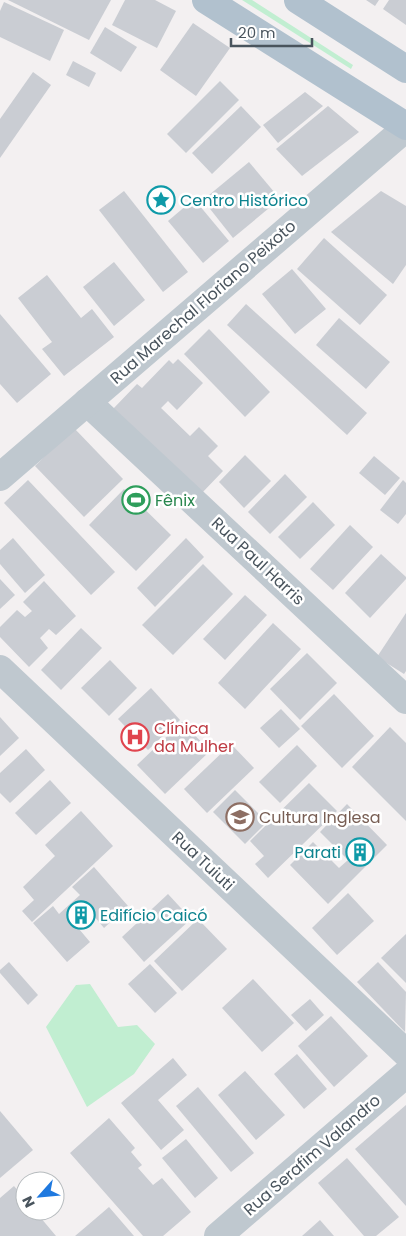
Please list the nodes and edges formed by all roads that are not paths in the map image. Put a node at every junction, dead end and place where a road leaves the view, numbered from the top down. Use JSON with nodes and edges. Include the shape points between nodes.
{"nodes":[{"id":1,"x":206,"y":0,"type":"edge"},
{"id":2,"x":298,"y":0,"type":"edge"},
{"id":3,"x":406,"y":69,"type":"edge"},
{"id":4,"x":406,"y":127,"type":"edge"},
{"id":5,"x":87,"y":402,"type":"junction"},
{"id":6,"x":0,"y":477,"type":"edge"},
{"id":7,"x":0,"y":670,"type":"edge"},
{"id":8,"x":406,"y":700,"type":"edge"},
{"id":9,"x":406,"y":1053,"type":"edge"},
{"id":10,"x":406,"y":1074,"type":"edge"},
{"id":11,"x":218,"y":1236,"type":"edge"}],
"edges":[{"from":1,"to":4,"type":"main road"},
{"from":2,"to":3,"type":"main road"},
{"from":4,"to":5,"type":"street","name":"Rua Marechal Floriano Peixoto"},
{"from":5,"to":6,"type":"street","name":"Rua Marechal Floriano Peixoto"},
{"from":5,"to":8,"type":"street","name":"Rua Paul Harris"},
{"from":7,"to":9,"type":"street","name":"Rua Tuiuti"},
{"from":10,"to":11,"type":"street","name":"Rua Serafim Valandro"}]}
